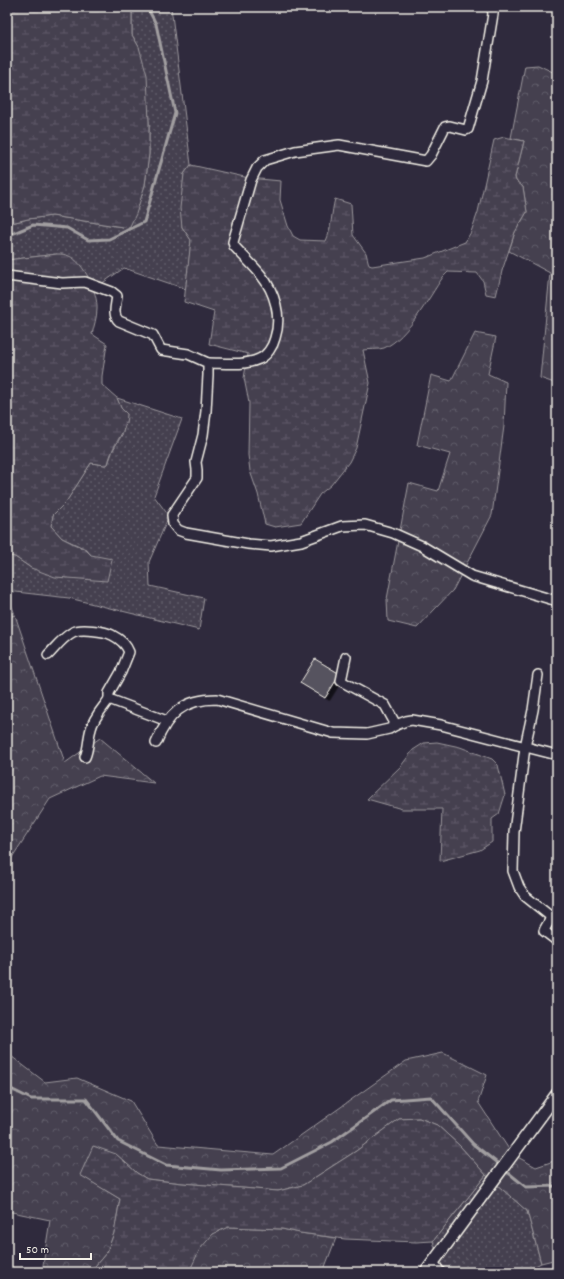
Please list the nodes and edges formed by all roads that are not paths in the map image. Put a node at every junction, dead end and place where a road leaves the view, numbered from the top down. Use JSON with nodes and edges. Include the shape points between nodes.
{"nodes":[{"id":1,"x":492,"y":7,"type":"edge"},
{"id":2,"x":7,"y":276,"type":"edge"},
{"id":3,"x":208,"y":363,"type":"junction"},
{"id":4,"x":557,"y":601,"type":"edge"},
{"id":5,"x":48,"y":655,"type":"dead end"},
{"id":6,"x":346,"y":657,"type":"dead end"},
{"id":7,"x":538,"y":675,"type":"dead end"},
{"id":8,"x":109,"y":699,"type":"junction"},
{"id":9,"x":167,"y":721,"type":"junction"},
{"id":10,"x":396,"y":725,"type":"junction"},
{"id":11,"x":156,"y":743,"type":"dead end"},
{"id":12,"x":525,"y":747,"type":"junction"},
{"id":13,"x":557,"y":755,"type":"edge"},
{"id":14,"x":85,"y":757,"type":"dead end"},
{"id":15,"x":557,"y":941,"type":"edge"},
{"id":16,"x":557,"y":1094,"type":"edge"},
{"id":17,"x":433,"y":1262,"type":"junction"},
{"id":18,"x":426,"y":1272,"type":"edge"},
{"id":19,"x":440,"y":1272,"type":"edge"}],
"edges":[{"from":1,"to":3,"type":"street","via":[[482,81],[468,129],[444,127],[426,161],[339,145],[289,153],[265,160],[257,168],[250,180],[233,242],[269,287],[278,312],[279,325],[270,349],[261,359],[247,363]]},
{"from":2,"to":3,"type":"street","via":[[62,283],[85,282],[112,292],[118,296],[115,318],[119,322],[153,335],[161,350],[188,354]]},
{"from":3,"to":4,"type":"street","via":[[206,411],[196,462],[197,478],[172,516],[173,524],[178,530],[271,546],[301,541],[342,526],[365,525],[393,533],[422,546],[472,576]]},
{"from":5,"to":8,"type":"street","via":[[61,641],[76,631],[111,634],[126,645],[129,652],[109,693]]},
{"from":6,"to":10,"type":"street","via":[[341,681],[385,705]]},
{"from":7,"to":12,"type":"street"},
{"from":8,"to":9,"type":"street"},
{"from":8,"to":14,"type":"street","via":[[91,728]]},
{"from":9,"to":10,"type":"street","via":[[174,712],[184,706],[205,699],[217,699],[333,733],[367,734]]},
{"from":9,"to":11,"type":"street"},
{"from":10,"to":12,"type":"street","via":[[412,720]]},
{"from":12,"to":13,"type":"street"},
{"from":12,"to":15,"type":"street","via":[[514,832],[513,871],[524,896],[550,916],[551,919],[544,931]]},
{"from":16,"to":17,"type":"street"},
{"from":17,"to":18,"type":"street"},
{"from":17,"to":19,"type":"street"}]}
